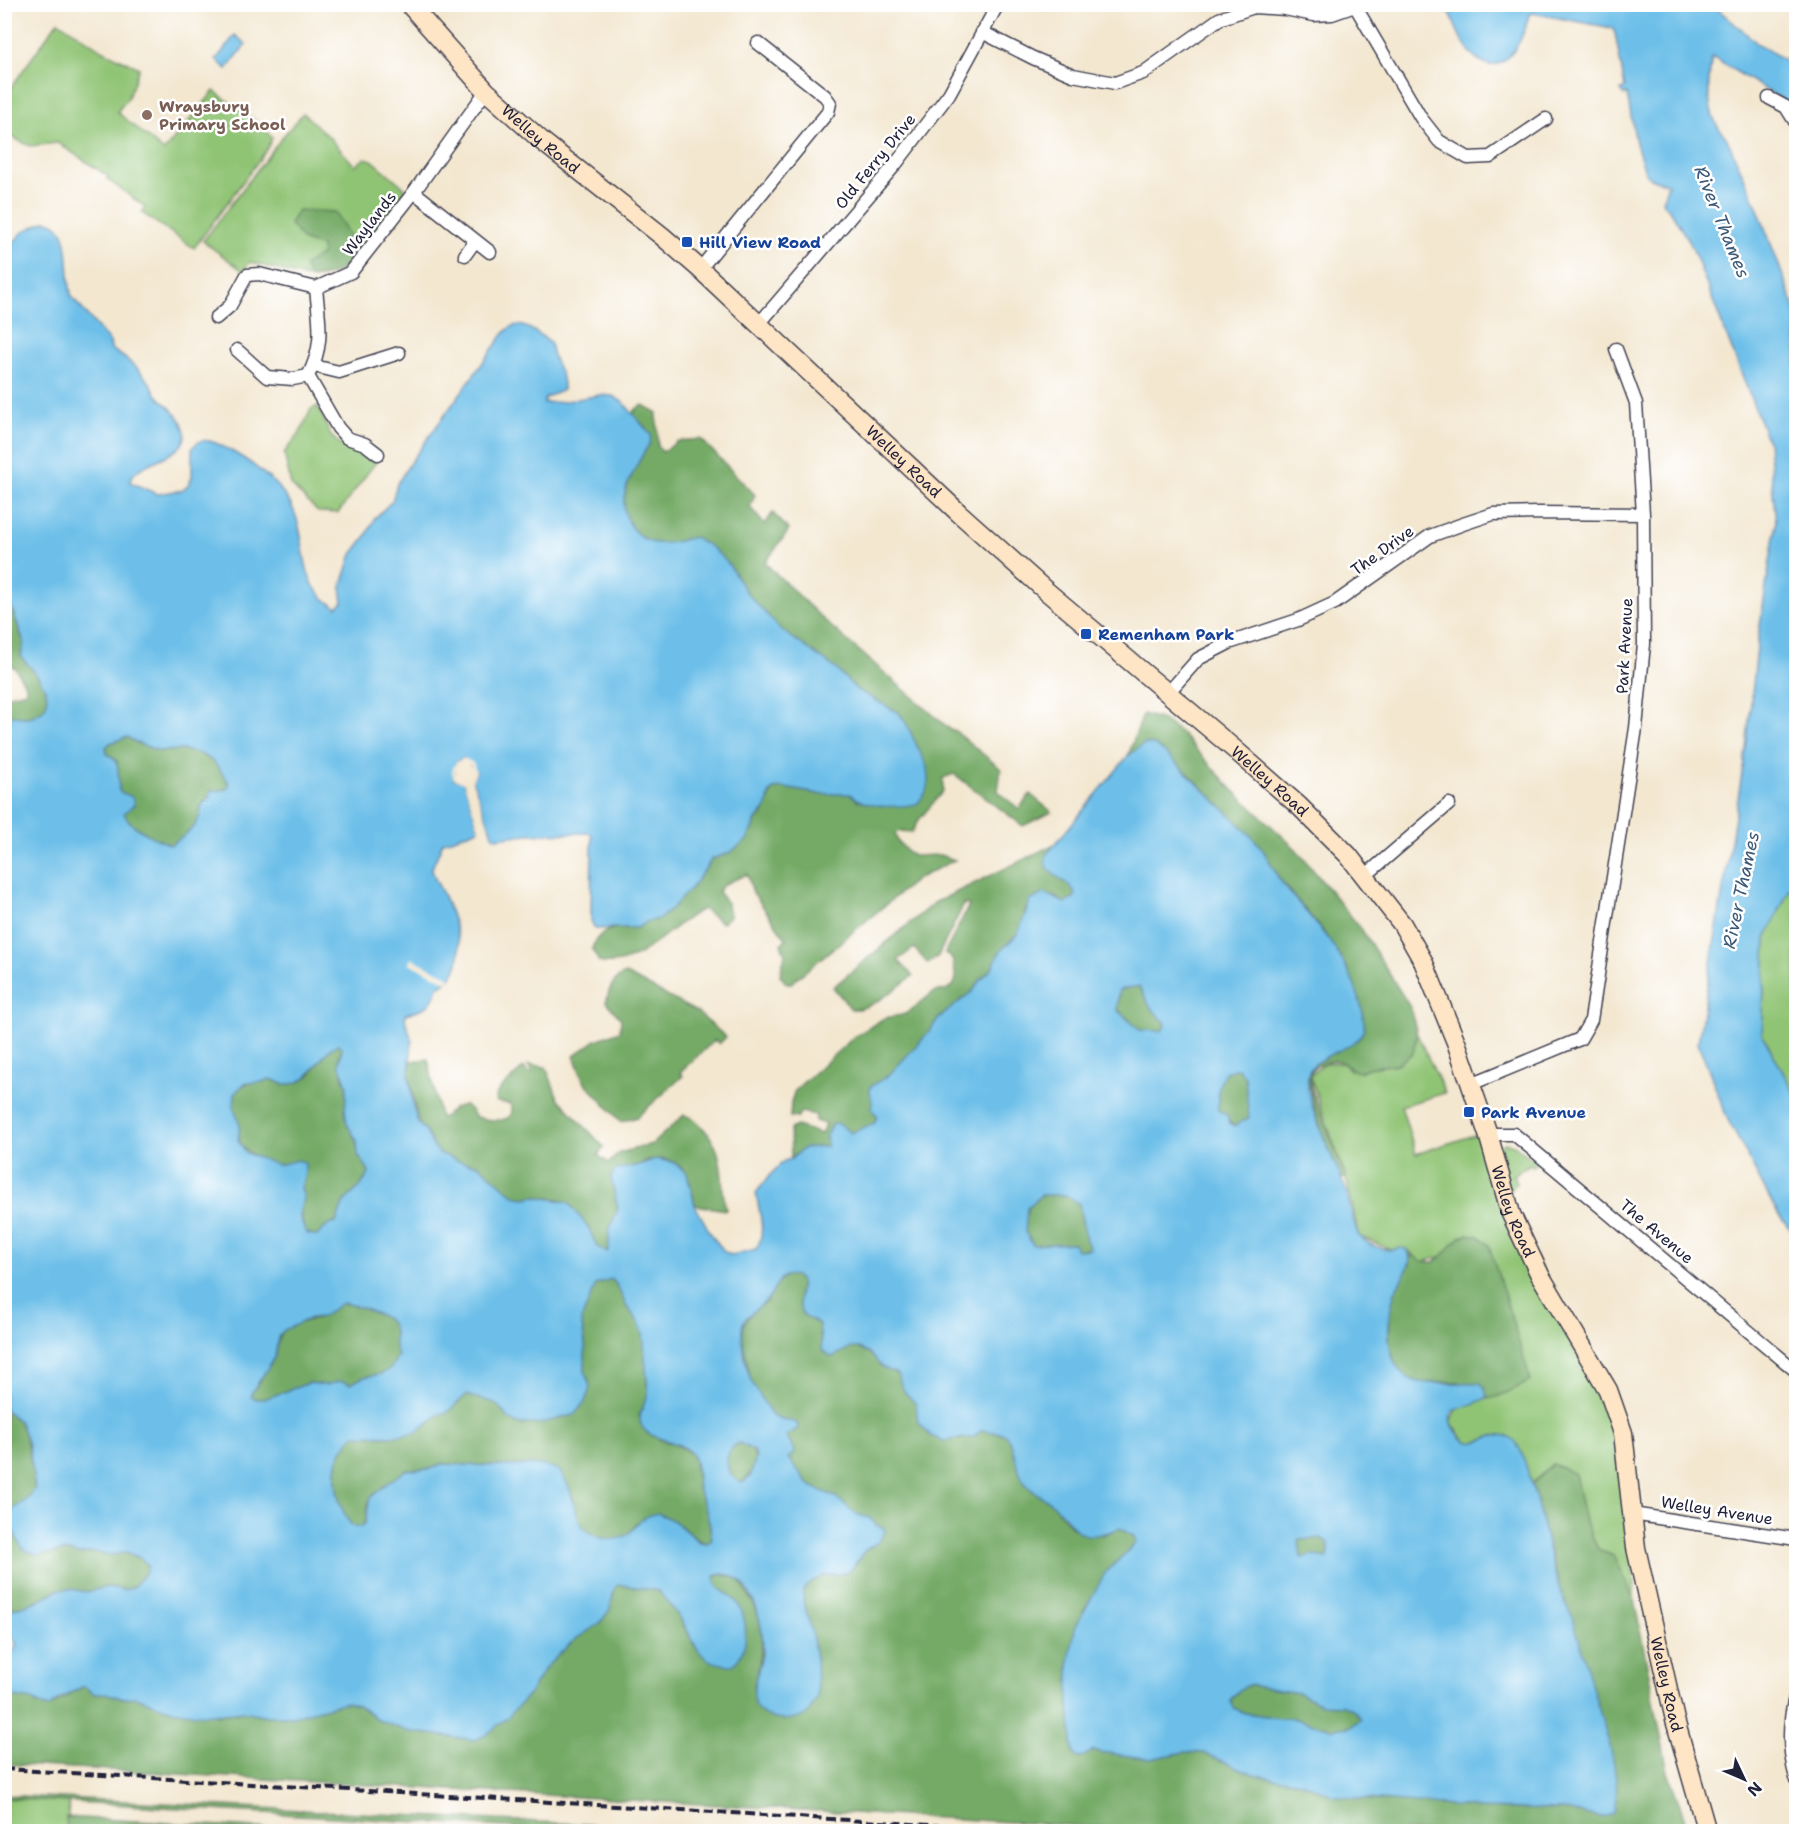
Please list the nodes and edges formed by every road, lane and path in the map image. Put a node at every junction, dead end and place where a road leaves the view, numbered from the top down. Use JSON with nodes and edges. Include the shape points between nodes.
{"nodes":[{"id":1,"x":409,"y":4,"type":"edge"},
{"id":2,"x":998,"y":4,"type":"edge"},
{"id":3,"x":1355,"y":5,"type":"edge"},
{"id":4,"x":982,"y":32,"type":"junction"},
{"id":5,"x":758,"y":43,"type":"dead end"},
{"id":6,"x":486,"y":91,"type":"junction"},
{"id":7,"x":1769,"y":98,"type":"dead end"},
{"id":8,"x":1546,"y":119,"type":"dead end"},
{"id":9,"x":1797,"y":123,"type":"edge"},
{"id":10,"x":414,"y":192,"type":"junction"},
{"id":11,"x":475,"y":241,"type":"junction"},
{"id":12,"x":490,"y":252,"type":"dead end"},
{"id":13,"x":465,"y":255,"type":"dead end"},
{"id":14,"x":700,"y":269,"type":"junction"},
{"id":15,"x":316,"y":288,"type":"junction"},
{"id":16,"x":216,"y":318,"type":"dead end"},
{"id":17,"x":758,"y":325,"type":"junction"},
{"id":18,"x":1616,"y":349,"type":"dead end"},
{"id":19,"x":237,"y":350,"type":"dead end"},
{"id":20,"x":399,"y":353,"type":"dead end"},
{"id":21,"x":311,"y":371,"type":"junction"},
{"id":22,"x":378,"y":454,"type":"dead end"},
{"id":23,"x":1643,"y":514,"type":"junction"},
{"id":24,"x":1167,"y":694,"type":"junction"},
{"id":25,"x":1449,"y":804,"type":"dead end"},
{"id":26,"x":1365,"y":876,"type":"junction"},
{"id":27,"x":1471,"y":1084,"type":"junction"},
{"id":28,"x":1488,"y":1134,"type":"junction"},
{"id":29,"x":1797,"y":1371,"type":"edge"},
{"id":30,"x":1632,"y":1514,"type":"junction"},
{"id":31,"x":1797,"y":1539,"type":"edge"},
{"id":32,"x":1797,"y":1694,"type":"edge"},
{"id":33,"x":1797,"y":1778,"type":"edge"},
{"id":34,"x":1707,"y":1832,"type":"edge"}],
"edges":[{"from":1,"to":6,"type":"main road","name":"Welley Road"},
{"from":2,"to":4,"type":"street","name":"Old Ferry Drive"},
{"from":3,"to":4,"type":"street","via":[[1332,14],[1314,15],[1254,7],[1219,19],[1143,73],[1115,83],[1073,75]]},
{"from":3,"to":8,"type":"street","via":[[1420,118],[1439,141],[1468,158],[1490,157]]},
{"from":4,"to":17,"type":"street","name":"Old Ferry Drive","via":[[949,94],[895,165]]},
{"from":5,"to":14,"type":"street","via":[[825,96],[830,103],[828,112]]},
{"from":6,"to":10,"type":"street","name":"Waylands"},
{"from":6,"to":14,"type":"main road","name":"Welley Road"},
{"from":7,"to":9,"type":"street","via":[[1786,107]]},
{"from":10,"to":11,"type":"street","name":"Waylands"},
{"from":10,"to":15,"type":"street","name":"Waylands","via":[[351,272]]},
{"from":11,"to":12,"type":"street","name":"Waylands"},
{"from":11,"to":13,"type":"street"},
{"from":14,"to":17,"type":"main road","name":"Welley Road"},
{"from":15,"to":16,"type":"street","via":[[259,274],[247,275],[230,306]]},
{"from":15,"to":21,"type":"street","via":[[320,333],[317,360]]},
{"from":17,"to":24,"type":"main road","name":"Welley Road","via":[[959,513]]},
{"from":18,"to":23,"type":"street","name":"Park Avenue","via":[[1636,403]]},
{"from":19,"to":21,"type":"street","via":[[267,377],[293,380]]},
{"from":20,"to":21,"type":"street","via":[[339,372]]},
{"from":21,"to":22,"type":"street","via":[[338,428],[347,438]]},
{"from":23,"to":24,"type":"street","name":"The Drive","via":[[1493,514],[1430,536],[1335,603],[1299,620],[1229,643],[1198,659]]},
{"from":23,"to":27,"type":"street","name":"Park Avenue","via":[[1644,644],[1636,728],[1591,1020],[1580,1039]]},
{"from":24,"to":26,"type":"main road","name":"Welley Road","via":[[1299,806]]},
{"from":25,"to":26,"type":"street"},
{"from":26,"to":27,"type":"main road","name":"Welley Road","via":[[1402,924],[1423,961]]},
{"from":27,"to":28,"type":"main road","name":"Welley Road"},
{"from":28,"to":29,"type":"street","name":"The Avenue","via":[[1514,1134]]},
{"from":28,"to":30,"type":"main road","name":"Welley Road","via":[[1511,1214],[1535,1265],[1608,1390],[1623,1433]]},
{"from":30,"to":31,"type":"street","name":"Welley Avenue"},
{"from":30,"to":34,"type":"main road","name":"Welley Road","via":[[1658,1649]]},
{"from":32,"to":33,"type":"street","via":[[1790,1715],[1790,1743]]}]}
